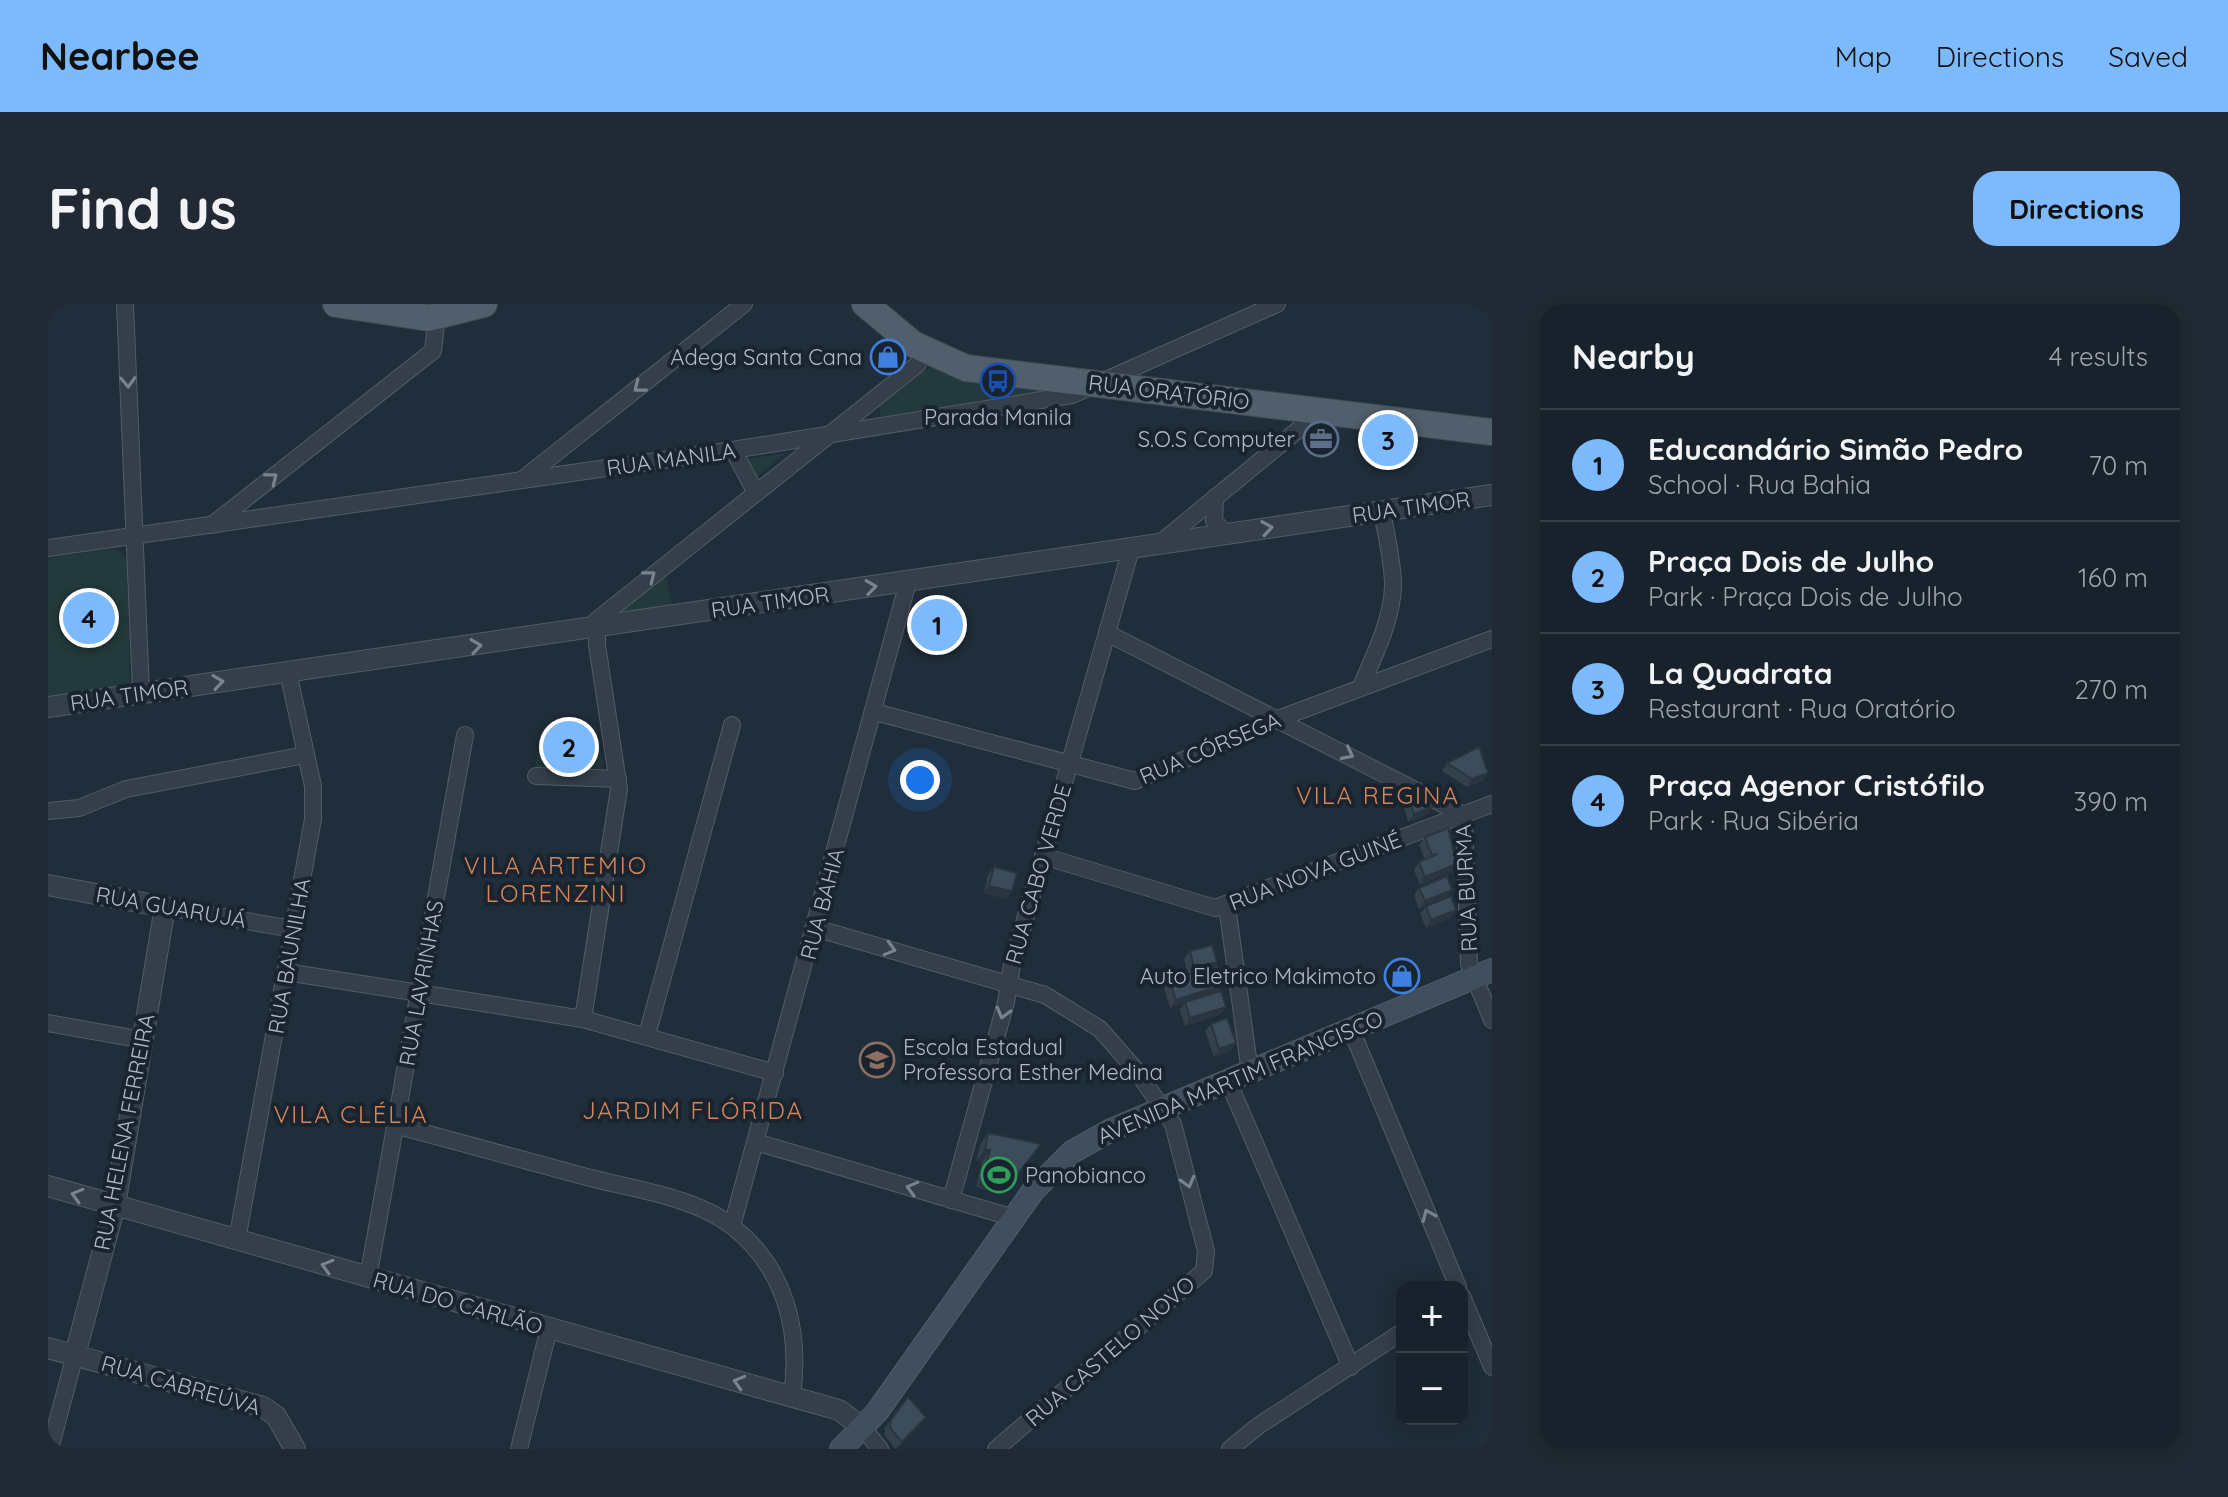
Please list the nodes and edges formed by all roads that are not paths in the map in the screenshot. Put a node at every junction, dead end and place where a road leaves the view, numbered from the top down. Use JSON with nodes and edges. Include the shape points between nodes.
{"nodes":[{"id":1,"x":125,"y":304,"type":"edge"},
{"id":2,"x":336,"y":304,"type":"edge"},
{"id":3,"x":484,"y":304,"type":"edge"},
{"id":4,"x":744,"y":304,"type":"edge"},
{"id":5,"x":865,"y":304,"type":"edge"},
{"id":6,"x":1277,"y":304,"type":"edge"},
{"id":7,"x":437,"y":317,"type":"junction"},
{"id":8,"x":918,"y":364,"type":"dead end"},
{"id":9,"x":1103,"y":384,"type":"junction"},
{"id":10,"x":1321,"y":411,"type":"junction"},
{"id":11,"x":1492,"y":432,"type":"edge"},
{"id":12,"x":829,"y":435,"type":"junction"},
{"id":13,"x":573,"y":439,"type":"junction"},
{"id":14,"x":733,"y":450,"type":"junction"},
{"id":15,"x":584,"y":471,"type":"junction"},
{"id":16,"x":521,"y":481,"type":"junction"},
{"id":17,"x":756,"y":493,"type":"junction"},
{"id":18,"x":1492,"y":495,"type":"edge"},
{"id":19,"x":1215,"y":497,"type":"junction"},
{"id":20,"x":1382,"y":511,"type":"junction"},
{"id":21,"x":211,"y":526,"type":"junction"},
{"id":22,"x":1226,"y":534,"type":"junction"},
{"id":23,"x":135,"y":537,"type":"junction"},
{"id":24,"x":1159,"y":544,"type":"junction"},
{"id":25,"x":48,"y":548,"type":"edge"},
{"id":26,"x":1131,"y":549,"type":"junction"},
{"id":27,"x":908,"y":582,"type":"junction"},
{"id":28,"x":595,"y":629,"type":"junction"},
{"id":29,"x":1107,"y":633,"type":"junction"},
{"id":30,"x":1492,"y":639,"type":"edge"},
{"id":31,"x":288,"y":672,"type":"junction"},
{"id":32,"x":1361,"y":687,"type":"junction"},
{"id":33,"x":141,"y":693,"type":"junction"},
{"id":34,"x":48,"y":707,"type":"edge"},
{"id":35,"x":875,"y":712,"type":"junction"},
{"id":36,"x":1278,"y":719,"type":"junction"},
{"id":37,"x":732,"y":725,"type":"dead end"},
{"id":38,"x":465,"y":735,"type":"dead end"},
{"id":39,"x":305,"y":755,"type":"junction"},
{"id":40,"x":1069,"y":765,"type":"junction"},
{"id":41,"x":536,"y":776,"type":"dead end"},
{"id":42,"x":618,"y":779,"type":"junction"},
{"id":43,"x":1492,"y":804,"type":"edge"},
{"id":44,"x":48,"y":811,"type":"edge"},
{"id":45,"x":1464,"y":815,"type":"junction"},
{"id":46,"x":1043,"y":856,"type":"junction"},
{"id":47,"x":48,"y":885,"type":"edge"},
{"id":48,"x":1227,"y":906,"type":"junction"},
{"id":49,"x":165,"y":907,"type":"junction"},
{"id":50,"x":815,"y":928,"type":"junction"},
{"id":51,"x":293,"y":929,"type":"junction"},
{"id":52,"x":286,"y":972,"type":"junction"},
{"id":53,"x":1483,"y":974,"type":"edge"},
{"id":54,"x":1008,"y":982,"type":"junction"},
{"id":55,"x":419,"y":995,"type":"junction"},
{"id":56,"x":583,"y":1019,"type":"junction"},
{"id":57,"x":1492,"y":1020,"type":"edge"},
{"id":58,"x":48,"y":1023,"type":"edge"},
{"id":59,"x":1351,"y":1029,"type":"junction"},
{"id":60,"x":647,"y":1035,"type":"junction"},
{"id":61,"x":143,"y":1040,"type":"junction"},
{"id":62,"x":1250,"y":1072,"type":"junction"},
{"id":63,"x":775,"y":1073,"type":"junction"},
{"id":64,"x":1228,"y":1081,"type":"junction"},
{"id":65,"x":1163,"y":1108,"type":"junction"},
{"id":66,"x":395,"y":1125,"type":"junction"},
{"id":67,"x":756,"y":1142,"type":"junction"},
{"id":68,"x":48,"y":1186,"type":"edge"},
{"id":69,"x":951,"y":1200,"type":"junction"},
{"id":70,"x":115,"y":1205,"type":"junction"},
{"id":71,"x":1014,"y":1218,"type":"junction"},
{"id":72,"x":732,"y":1226,"type":"junction"},
{"id":73,"x":237,"y":1240,"type":"junction"},
{"id":74,"x":368,"y":1278,"type":"junction"},
{"id":75,"x":1456,"y":1281,"type":"edge"},
{"id":76,"x":1468,"y":1310,"type":"edge"},
{"id":77,"x":549,"y":1328,"type":"junction"},
{"id":78,"x":1396,"y":1336,"type":"edge"},
{"id":79,"x":48,"y":1348,"type":"edge"},
{"id":80,"x":75,"y":1355,"type":"junction"},
{"id":81,"x":1351,"y":1367,"type":"junction"},
{"id":82,"x":1492,"y":1367,"type":"edge"},
{"id":83,"x":792,"y":1396,"type":"junction"},
{"id":84,"x":863,"y":1428,"type":"junction"},
{"id":85,"x":50,"y":1449,"type":"edge"},
{"id":86,"x":295,"y":1449,"type":"edge"},
{"id":87,"x":519,"y":1449,"type":"edge"},
{"id":88,"x":841,"y":1449,"type":"edge"},
{"id":89,"x":880,"y":1449,"type":"edge"},
{"id":90,"x":996,"y":1449,"type":"edge"},
{"id":91,"x":1230,"y":1449,"type":"edge"}],
"edges":[{"from":1,"to":23,"type":"street","one_way":true},
{"from":2,"to":7,"type":"main road"},
{"from":3,"to":7,"type":"main road"},
{"from":4,"to":13,"type":"street","one_way":true},
{"from":5,"to":9,"type":"main road","name":"RUA ORATÓRIO","via":[[902,337],[950,362]]},
{"from":6,"to":9,"type":"street","name":"RUA MANILA"},
{"from":21,"to":7,"type":"street","one_way":true,"via":[[433,351]]},
{"from":8,"to":12,"type":"street"},
{"from":9,"to":10,"type":"main road","name":"RUA ORATÓRIO"},
{"from":9,"to":12,"type":"street","name":"RUA MANILA","via":[[1072,395]]},
{"from":10,"to":11,"type":"main road","name":"RUA ORATÓRIO"},
{"from":10,"to":19,"type":"street"},
{"from":12,"to":14,"type":"street","name":"RUA MANILA"},
{"from":12,"to":17,"type":"street"},
{"from":13,"to":15,"type":"street","via":[[574,456]]},
{"from":13,"to":16,"type":"street"},
{"from":14,"to":15,"type":"street","name":"RUA MANILA"},
{"from":14,"to":17,"type":"street"},
{"from":15,"to":16,"type":"street","name":"RUA MANILA"},
{"from":16,"to":21,"type":"street","name":"RUA MANILA"},
{"from":28,"to":17,"type":"street","one_way":true,"via":[[603,613]]},
{"from":18,"to":20,"type":"street","name":"RUA TIMOR"},
{"from":19,"to":22,"type":"street","via":[[1214,521]]},
{"from":19,"to":24,"type":"street"},
{"from":22,"to":20,"type":"street","name":"RUA TIMOR","one_way":true},
{"from":20,"to":32,"type":"street","via":[[1392,600]]},
{"from":21,"to":23,"type":"street","name":"RUA MANILA"},
{"from":22,"to":24,"type":"street","name":"RUA TIMOR"},
{"from":23,"to":25,"type":"street","name":"RUA MANILA"},
{"from":23,"to":33,"type":"street"},
{"from":24,"to":26,"type":"street","name":"RUA TIMOR"},
{"from":26,"to":27,"type":"street","name":"RUA TIMOR"},
{"from":26,"to":29,"type":"street","name":"RUA CABO VERDE"},
{"from":28,"to":27,"type":"street","name":"RUA TIMOR","one_way":true},
{"from":27,"to":35,"type":"street","name":"RUA BAHIA"},
{"from":31,"to":28,"type":"street","name":"RUA TIMOR","one_way":true},
{"from":28,"to":42,"type":"street"},
{"from":29,"to":36,"type":"street","name":"RUA BURMA"},
{"from":29,"to":40,"type":"street","name":"RUA CABO VERDE"},
{"from":30,"to":32,"type":"street","name":"RUA CÓRSEGA"},
{"from":33,"to":31,"type":"street","name":"RUA TIMOR","one_way":true},
{"from":31,"to":39,"type":"street","name":"RUA BAUNILHA"},
{"from":32,"to":36,"type":"street","name":"RUA CÓRSEGA"},
{"from":33,"to":34,"type":"street","name":"RUA TIMOR"},
{"from":35,"to":40,"type":"street","name":"RUA CÓRSEGA"},
{"from":35,"to":50,"type":"street","name":"RUA BAHIA"},
{"from":36,"to":40,"type":"street","name":"RUA CÓRSEGA","via":[[1143,779],[1126,781]]},
{"from":36,"to":45,"type":"street","name":"RUA BURMA","one_way":true},
{"from":37,"to":60,"type":"street"},
{"from":38,"to":55,"type":"street","name":"RUA LAVRINHAS"},
{"from":39,"to":44,"type":"street","via":[[126,789],[79,808]]},
{"from":39,"to":51,"type":"street","name":"RUA BAUNILHA","via":[[315,803]]},
{"from":40,"to":46,"type":"street","name":"RUA CABO VERDE"},
{"from":41,"to":42,"type":"street"},
{"from":42,"to":56,"type":"street"},
{"from":43,"to":45,"type":"street","name":"RUA NOVA GUINÉ"},
{"from":45,"to":48,"type":"street","name":"RUA NOVA GUINÉ"},
{"from":45,"to":53,"type":"street","name":"RUA BURMA","via":[[1469,964]]},
{"from":46,"to":48,"type":"street","name":"RUA NOVA GUINÉ","via":[[1206,906]]},
{"from":46,"to":54,"type":"street","name":"RUA CABO VERDE"},
{"from":47,"to":49,"type":"street","name":"RUA GUARUJÁ"},
{"from":48,"to":62,"type":"street"},
{"from":49,"to":51,"type":"street","name":"RUA GUARUJÁ"},
{"from":49,"to":61,"type":"street","name":"RUA HELENA FERREIRA"},
{"from":50,"to":54,"type":"street","name":"RUA CASTELO NOVO","one_way":true},
{"from":50,"to":63,"type":"street","name":"RUA BAHIA"},
{"from":51,"to":52,"type":"street","name":"RUA BAUNILHA"},
{"from":52,"to":55,"type":"street"},
{"from":52,"to":73,"type":"street","name":"RUA BAUNILHA"},
{"from":53,"to":57,"type":"street","name":"RUA BURMA"},
{"from":53,"to":59,"type":"main road","name":"AVENIDA MARTIM FRANCISCO"},
{"from":54,"to":65,"type":"street","name":"RUA CASTELO NOVO","via":[[1045,995],[1100,1029]]},
{"from":54,"to":69,"type":"street","name":"RUA CABO VERDE","one_way":true},
{"from":55,"to":56,"type":"street"},
{"from":55,"to":66,"type":"street","name":"RUA LAVRINHAS"},
{"from":56,"to":60,"type":"street"},
{"from":58,"to":61,"type":"street"},
{"from":59,"to":62,"type":"main road","name":"AVENIDA MARTIM FRANCISCO"},
{"from":75,"to":59,"type":"street","one_way":true},
{"from":60,"to":63,"type":"street"},
{"from":61,"to":70,"type":"street","name":"RUA HELENA FERREIRA"},
{"from":62,"to":64,"type":"main road","name":"AVENIDA MARTIM FRANCISCO"},
{"from":63,"to":67,"type":"street","name":"RUA BAHIA"},
{"from":64,"to":65,"type":"main road","name":"AVENIDA MARTIM FRANCISCO"},
{"from":64,"to":81,"type":"street"},
{"from":65,"to":71,"type":"main road","name":"AVENIDA MARTIM FRANCISCO","via":[[1072,1152]]},
{"from":65,"to":90,"type":"street","name":"RUA CASTELO NOVO","one_way":true,"via":[[1173,1124],[1206,1251],[1204,1271]]},
{"from":66,"to":72,"type":"street","via":[[672,1200]]},
{"from":66,"to":74,"type":"street","name":"RUA LAVRINHAS"},
{"from":69,"to":67,"type":"street","one_way":true},
{"from":67,"to":72,"type":"street","name":"RUA BAHIA"},
{"from":70,"to":68,"type":"street","name":"RUA DO CARLÃO","one_way":true},
{"from":69,"to":71,"type":"street"},
{"from":70,"to":73,"type":"street","name":"RUA DO CARLÃO"},
{"from":70,"to":80,"type":"street","name":"RUA HELENA FERREIRA"},
{"from":71,"to":84,"type":"main road","name":"AVENIDA MARTIM FRANCISCO"},
{"from":72,"to":83,"type":"street","via":[[771,1270],[785,1300],[796,1349]]},
{"from":74,"to":73,"type":"street","name":"RUA DO CARLÃO","one_way":true},
{"from":74,"to":77,"type":"street","name":"RUA DO CARLÃO"},
{"from":76,"to":82,"type":"street"},
{"from":83,"to":77,"type":"street","name":"RUA DO CARLÃO","one_way":true},
{"from":77,"to":87,"type":"street"},
{"from":78,"to":81,"type":"street"},
{"from":79,"to":80,"type":"street","name":"RUA CABREÚVA"},
{"from":80,"to":85,"type":"street","name":"RUA HELENA FERREIRA"},
{"from":80,"to":86,"type":"street","name":"RUA CABREÚVA","via":[[263,1407],[276,1416]]},
{"from":81,"to":91,"type":"street"},
{"from":83,"to":84,"type":"street","name":"RUA DO CARLÃO","via":[[845,1412]]},
{"from":84,"to":88,"type":"main road","name":"AVENIDA MARTIM FRANCISCO"},
{"from":84,"to":89,"type":"street"}]}
